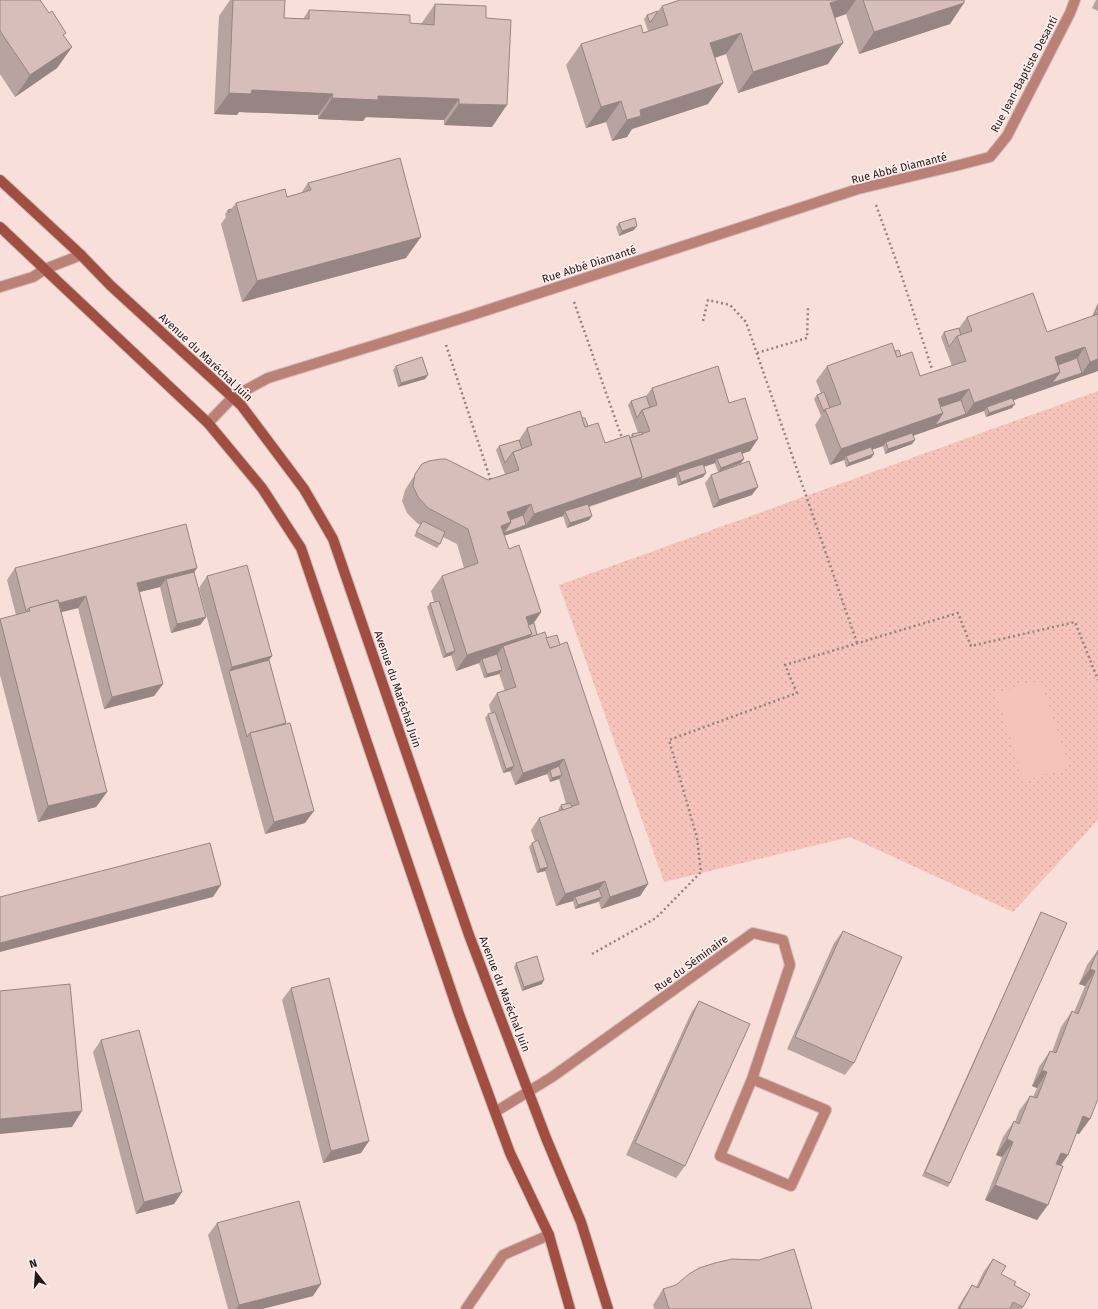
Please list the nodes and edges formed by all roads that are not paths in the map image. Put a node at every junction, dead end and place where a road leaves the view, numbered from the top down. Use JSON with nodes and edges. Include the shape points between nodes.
{"nodes":[{"id":1,"x":1075,"y":0,"type":"edge"},
{"id":2,"x":990,"y":157,"type":"joint"},
{"id":3,"x":0,"y":180,"type":"edge"},
{"id":4,"x":0,"y":227,"type":"edge"},
{"id":5,"x":81,"y":255,"type":"junction"},
{"id":6,"x":45,"y":269,"type":"junction"},
{"id":7,"x":0,"y":286,"type":"edge"},
{"id":8,"x":233,"y":397,"type":"junction"},
{"id":9,"x":208,"y":423,"type":"junction"},
{"id":10,"x":752,"y":1079,"type":"junction"},
{"id":11,"x":529,"y":1092,"type":"junction"},
{"id":12,"x":495,"y":1112,"type":"junction"},
{"id":13,"x":549,"y":1235,"type":"junction"},
{"id":14,"x":466,"y":1309,"type":"edge"},
{"id":15,"x":570,"y":1309,"type":"edge"},
{"id":16,"x":608,"y":1309,"type":"edge"}],
"edges":[{"from":1,"to":2,"type":"street","name":"Rue Jean-Baptiste Desanti","via":[[1006,136]]},
{"from":2,"to":8,"type":"street","name":"Rue Abbé Diamanté","via":[[869,186],[268,378]]},
{"from":3,"to":5,"type":"main road","name":"Avenue du Maréchal Juin"},
{"from":4,"to":6,"type":"main road"},
{"from":5,"to":6,"type":"street"},
{"from":5,"to":8,"type":"main road","name":"Avenue du Maréchal Juin","via":[[110,286]]},
{"from":6,"to":7,"type":"street","via":[[33,277]]},
{"from":6,"to":9,"type":"main road"},
{"from":8,"to":9,"type":"street","name":"Rue Abbé Diamanté"},
{"from":8,"to":11,"type":"main road","name":"Avenue du Maréchal Juin","via":[[304,489],[333,539],[469,935]]},
{"from":9,"to":12,"type":"main road","via":[[262,488],[301,548],[459,1014]]},
{"from":10,"to":10,"type":"street","name":"Rue du Séminaire","via":[[720,1156],[791,1186],[826,1110]]},
{"from":10,"to":11,"type":"street","name":"Rue du Séminaire","via":[[790,965],[783,940],[753,933]]},
{"from":11,"to":12,"type":"street","name":"Rue du Séminaire"},
{"from":11,"to":16,"type":"main road","name":"Avenue du Maréchal Juin","via":[[581,1222]]},
{"from":12,"to":13,"type":"main road","via":[[510,1153]]},
{"from":13,"to":14,"type":"street","via":[[503,1255]]},
{"from":13,"to":15,"type":"main road"}]}
